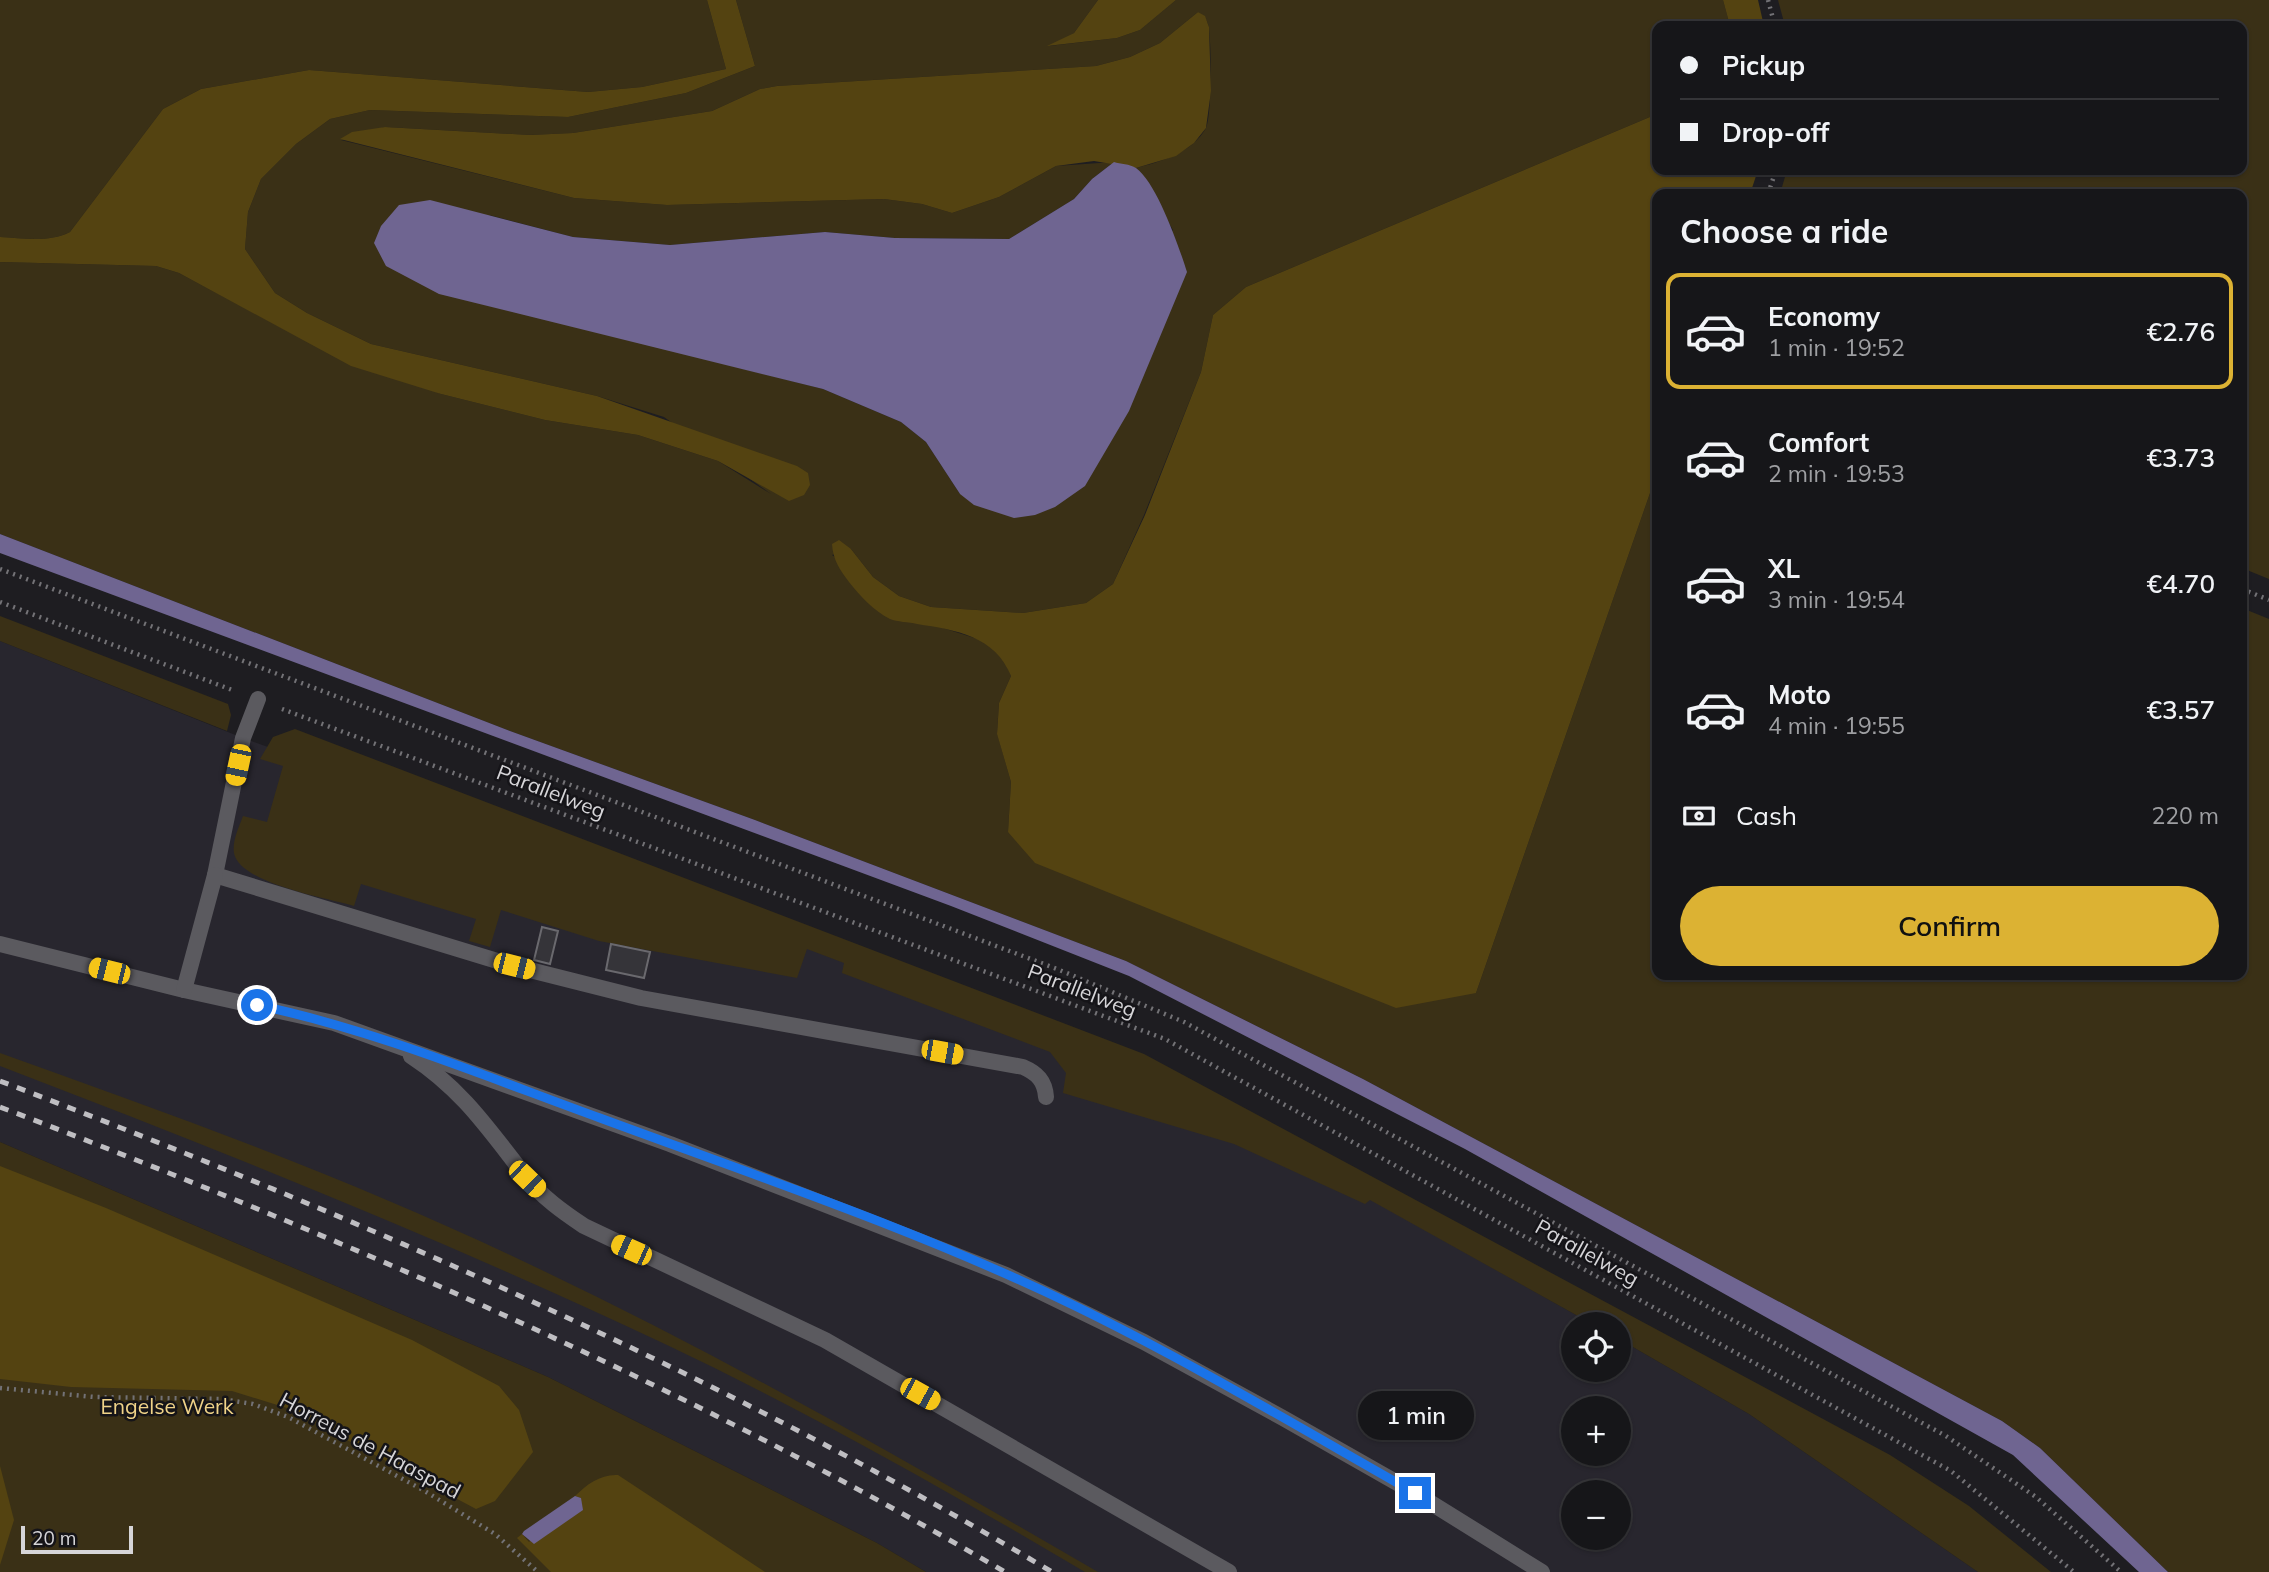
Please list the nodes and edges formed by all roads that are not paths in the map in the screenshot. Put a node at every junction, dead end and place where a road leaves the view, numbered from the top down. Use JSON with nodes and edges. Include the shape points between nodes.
{"nodes":[{"id":1,"x":258,"y":699,"type":"road end"},
{"id":2,"x":215,"y":874,"type":"junction"},
{"id":3,"x":0,"y":944,"type":"edge"},
{"id":4,"x":184,"y":990,"type":"junction"},
{"id":5,"x":388,"y":1042,"type":"junction"},
{"id":6,"x":1046,"y":1097,"type":"dead end"},
{"id":7,"x":1229,"y":1572,"type":"edge"},
{"id":8,"x":1542,"y":1572,"type":"edge"}],
"edges":[{"from":1,"to":2,"type":"lane","via":[[243,738]]},
{"from":2,"to":4,"type":"lane"},
{"from":2,"to":6,"type":"lane","via":[[502,962],[641,998],[1023,1067],[1037,1075]]},
{"from":3,"to":4,"type":"lane"},
{"from":4,"to":5,"type":"lane","via":[[306,1015]]},
{"from":5,"to":7,"type":"lane","via":[[422,1063],[464,1099],[527,1179],[584,1226],[825,1340]]},
{"from":5,"to":8,"type":"lane","via":[[884,1226],[1069,1304],[1307,1432]]}]}
